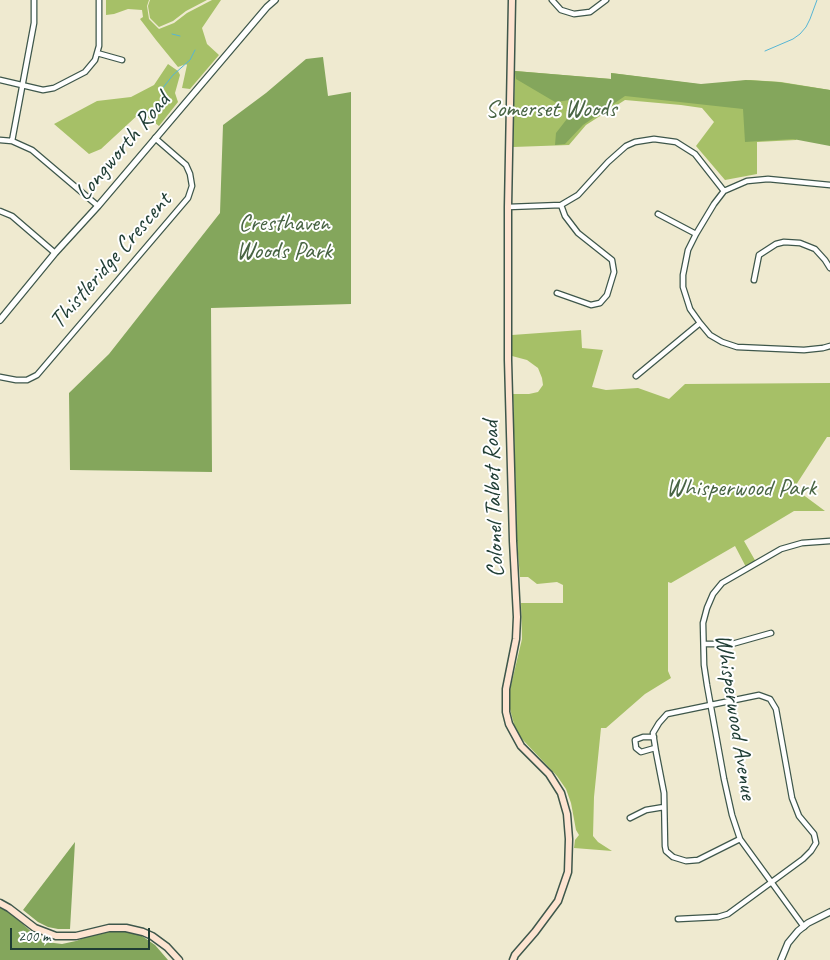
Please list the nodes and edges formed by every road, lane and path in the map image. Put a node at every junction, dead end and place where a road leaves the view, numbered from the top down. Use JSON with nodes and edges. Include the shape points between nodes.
{"nodes":[{"id":1,"x":34,"y":0,"type":"edge"},
{"id":2,"x":99,"y":0,"type":"edge"},
{"id":3,"x":276,"y":0,"type":"edge"},
{"id":4,"x":512,"y":0,"type":"edge"},
{"id":5,"x":552,"y":0,"type":"edge"},
{"id":6,"x":606,"y":0,"type":"edge"},
{"id":7,"x":97,"y":53,"type":"junction"},
{"id":8,"x":122,"y":60,"type":"dead end"},
{"id":9,"x":0,"y":80,"type":"edge"},
{"id":10,"x":23,"y":85,"type":"junction"},
{"id":11,"x":155,"y":138,"type":"junction"},
{"id":12,"x":0,"y":140,"type":"edge"},
{"id":13,"x":12,"y":141,"type":"junction"},
{"id":14,"x":830,"y":185,"type":"edge"},
{"id":15,"x":724,"y":192,"type":"junction"},
{"id":16,"x":562,"y":205,"type":"junction"},
{"id":17,"x":98,"y":206,"type":"junction"},
{"id":18,"x":508,"y":208,"type":"junction"},
{"id":19,"x":0,"y":211,"type":"edge"},
{"id":20,"x":658,"y":214,"type":"dead end"},
{"id":21,"x":696,"y":234,"type":"junction"},
{"id":22,"x":55,"y":253,"type":"junction"},
{"id":23,"x":830,"y":268,"type":"edge"},
{"id":24,"x":754,"y":280,"type":"dead end"},
{"id":25,"x":557,"y":293,"type":"dead end"},
{"id":26,"x":1,"y":316,"type":"edge"},
{"id":27,"x":700,"y":324,"type":"junction"},
{"id":28,"x":830,"y":346,"type":"edge"},
{"id":29,"x":636,"y":376,"type":"dead end"},
{"id":30,"x":0,"y":377,"type":"edge"},
{"id":31,"x":830,"y":540,"type":"edge"},
{"id":32,"x":770,"y":633,"type":"dead end"},
{"id":33,"x":704,"y":644,"type":"junction"},
{"id":34,"x":710,"y":705,"type":"junction"},
{"id":35,"x":654,"y":738,"type":"junction"},
{"id":36,"x":655,"y":748,"type":"junction"},
{"id":37,"x":664,"y":807,"type":"junction"},
{"id":38,"x":630,"y":818,"type":"dead end"},
{"id":39,"x":740,"y":839,"type":"junction"},
{"id":40,"x":770,"y":883,"type":"junction"},
{"id":41,"x":0,"y":903,"type":"edge"},
{"id":42,"x":830,"y":912,"type":"edge"},
{"id":43,"x":678,"y":918,"type":"dead end"},
{"id":44,"x":804,"y":927,"type":"junction"},
{"id":45,"x":179,"y":960,"type":"edge"},
{"id":46,"x":513,"y":960,"type":"edge"},
{"id":47,"x":781,"y":960,"type":"edge"}],
"edges":[{"from":1,"to":10,"type":"street","via":[[34,24]]},
{"from":2,"to":7,"type":"street"},
{"from":3,"to":11,"type":"street","name":"Longworth Road"},
{"from":4,"to":18,"type":"main road","name":"Colonel Talbot Road"},
{"from":5,"to":6,"type":"street","via":[[561,10],[574,14],[590,12]]},
{"from":7,"to":8,"type":"street"},
{"from":7,"to":10,"type":"street","via":[[85,72],[54,88],[44,90]]},
{"from":9,"to":10,"type":"street"},
{"from":10,"to":13,"type":"street"},
{"from":11,"to":17,"type":"street","name":"Longworth Road"},
{"from":11,"to":30,"type":"street","name":"Thistleridge Crescent","via":[[186,165],[192,186],[188,198],[37,375],[27,380]]},
{"from":12,"to":13,"type":"street"},
{"from":13,"to":17,"type":"street","via":[[32,150]]},
{"from":14,"to":15,"type":"street","via":[[768,179],[747,181]]},
{"from":15,"to":16,"type":"street","via":[[695,154],[676,142],[654,138],[626,146],[578,195]]},
{"from":15,"to":21,"type":"street"},
{"from":16,"to":18,"type":"street"},
{"from":16,"to":25,"type":"street","via":[[565,216],[578,233],[612,260],[614,272],[607,295],[600,303],[591,305]]},
{"from":17,"to":22,"type":"street","name":"Longworth Road"},
{"from":18,"to":46,"type":"main road","name":"Colonel Talbot Road","via":[[508,360],[517,617],[506,689],[506,712],[521,746],[549,774],[561,793],[569,839],[568,872],[558,901]]},
{"from":19,"to":22,"type":"street","via":[[12,216]]},
{"from":20,"to":21,"type":"street"},
{"from":21,"to":27,"type":"street","via":[[685,260],[683,287],[690,309]]},
{"from":22,"to":26,"type":"street","name":"Longworth Road"},
{"from":23,"to":24,"type":"street","via":[[815,249],[800,243],[784,242],[759,255]]},
{"from":27,"to":28,"type":"street","via":[[710,335],[737,347],[804,350]]},
{"from":27,"to":29,"type":"street"},
{"from":31,"to":33,"type":"street","name":"Whisperwood Avenue","via":[[781,549],[722,583],[707,608],[703,623]]},
{"from":32,"to":33,"type":"street","via":[[732,644]]},
{"from":33,"to":34,"type":"street","name":"Whisperwood Avenue"},
{"from":34,"to":35,"type":"street","via":[[667,714],[653,733]]},
{"from":34,"to":39,"type":"street","name":"Whisperwood Avenue","via":[[732,815]]},
{"from":34,"to":40,"type":"street","via":[[759,695],[770,699],[776,709],[792,798],[799,816],[814,834],[816,844],[803,859]]},
{"from":35,"to":36,"type":"street"},
{"from":35,"to":36,"type":"street","via":[[635,740],[636,748],[641,752]]},
{"from":36,"to":37,"type":"street"},
{"from":37,"to":38,"type":"street","via":[[646,810]]},
{"from":37,"to":39,"type":"street","via":[[665,846],[673,857],[698,860]]},
{"from":39,"to":40,"type":"street","name":"Whisperwood Avenue"},
{"from":40,"to":43,"type":"street","via":[[728,914]]},
{"from":40,"to":44,"type":"street","name":"Whisperwood Avenue"},
{"from":41,"to":45,"type":"main road","via":[[36,928],[56,936],[76,936],[109,928],[143,932],[167,947]]},
{"from":42,"to":44,"type":"street"},
{"from":44,"to":47,"type":"street","via":[[788,943]]}]}
